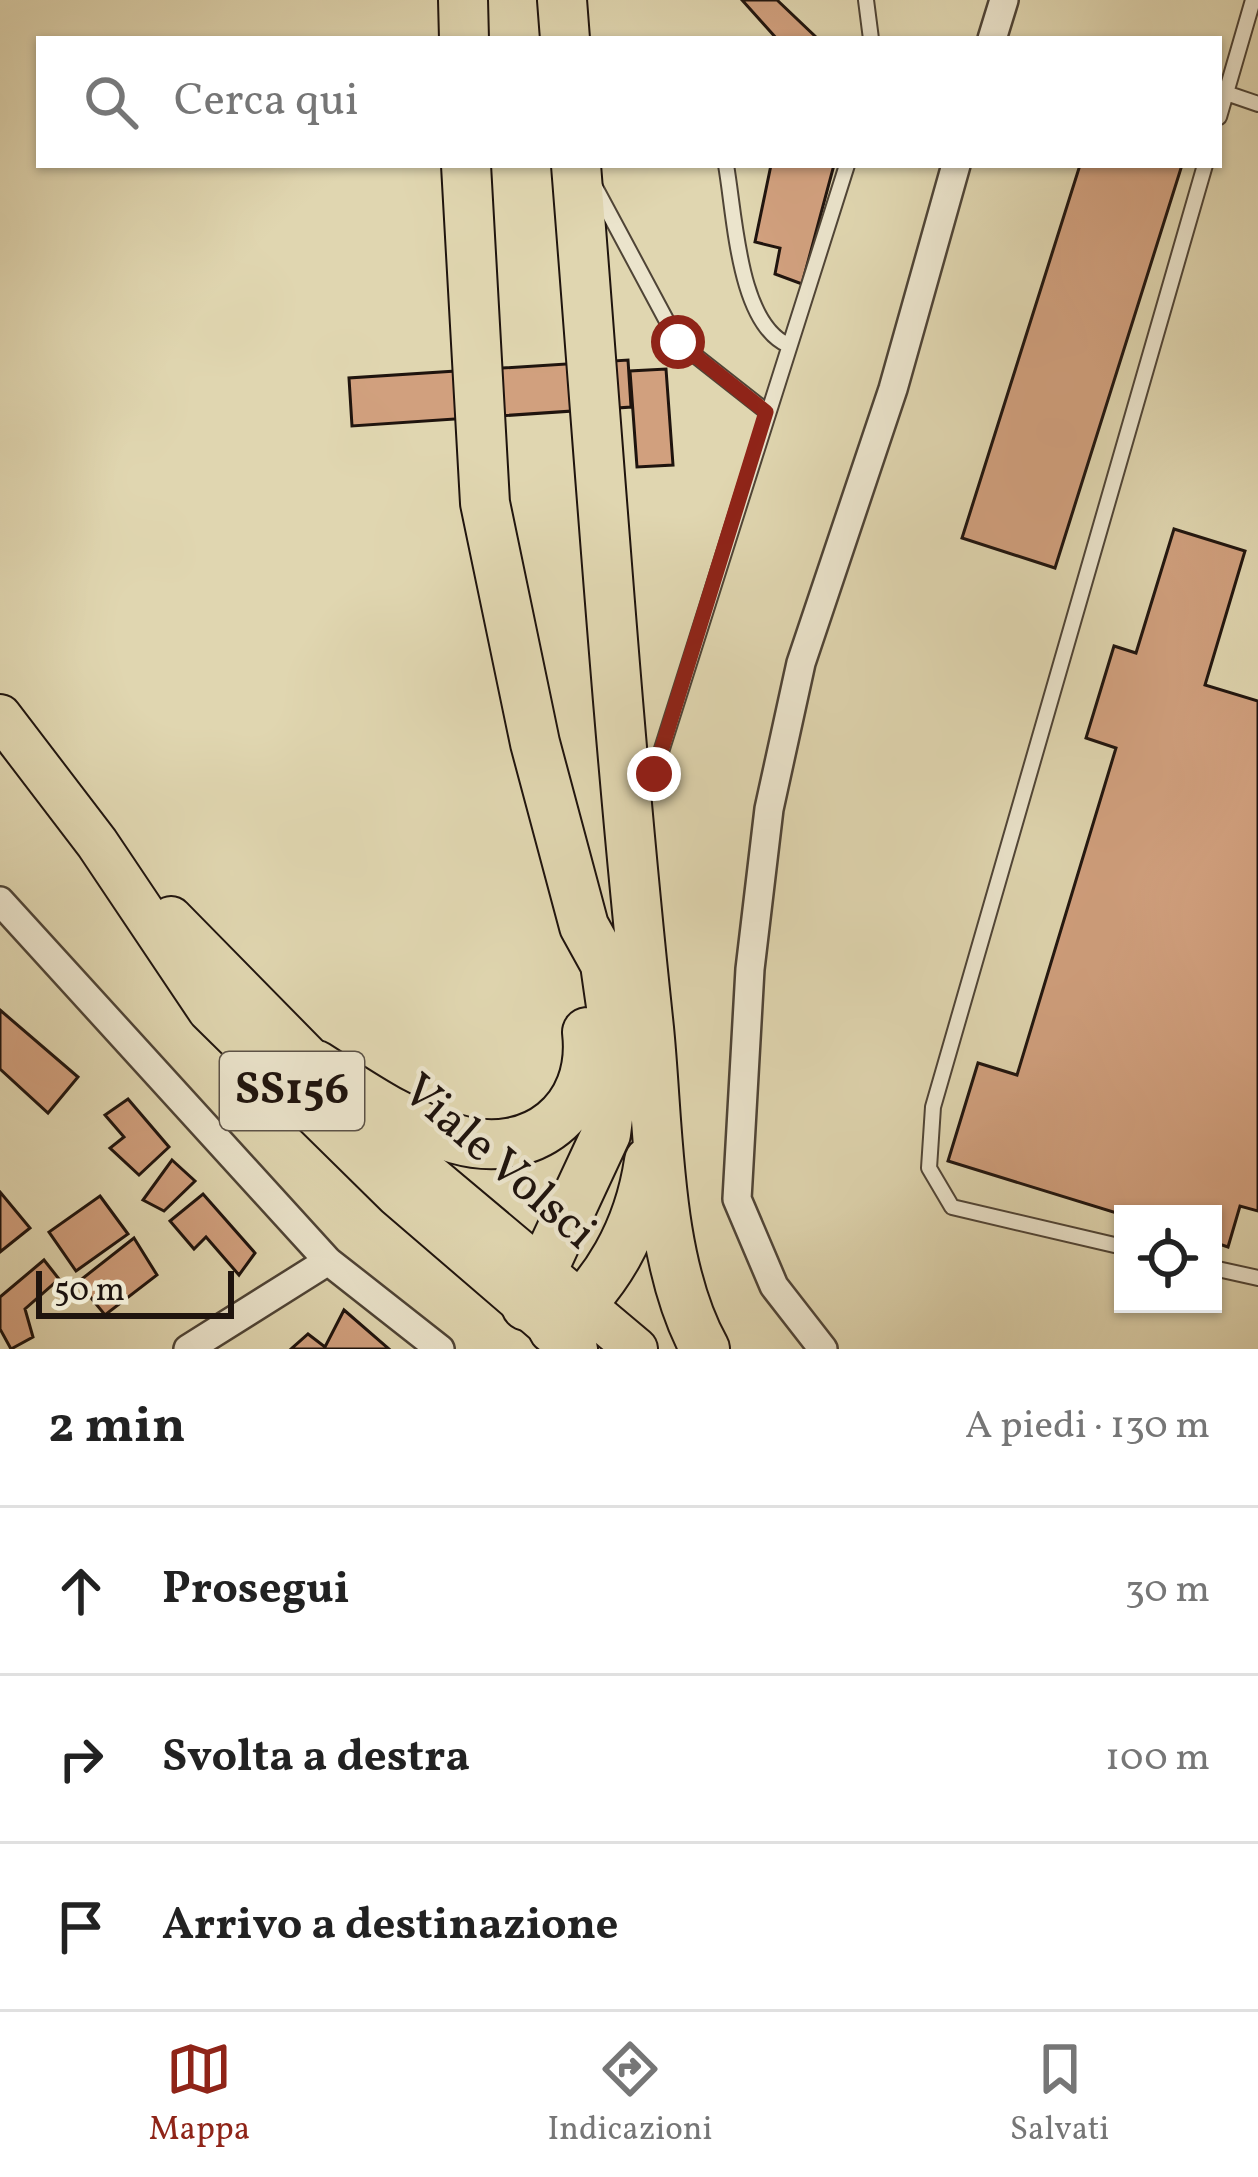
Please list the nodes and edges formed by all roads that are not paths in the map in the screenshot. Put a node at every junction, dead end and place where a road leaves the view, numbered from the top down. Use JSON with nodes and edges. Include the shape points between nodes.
{"nodes":[{"id":1,"x":463,"y":0,"type":"edge"},
{"id":2,"x":562,"y":0,"type":"edge"},
{"id":3,"x":866,"y":0,"type":"edge"},
{"id":4,"x":1004,"y":0,"type":"edge"},
{"id":5,"x":1253,"y":0,"type":"edge"},
{"id":6,"x":464,"y":36,"type":"edge"},
{"id":7,"x":565,"y":36,"type":"edge"},
{"id":8,"x":871,"y":36,"type":"edge"},
{"id":9,"x":993,"y":36,"type":"edge"},
{"id":10,"x":1226,"y":93,"type":"junction"},
{"id":11,"x":1258,"y":104,"type":"edge"},
{"id":12,"x":1222,"y":107,"type":"edge"},
{"id":13,"x":466,"y":168,"type":"edge"},
{"id":14,"x":579,"y":168,"type":"edge"},
{"id":15,"x":581,"y":168,"type":"edge"},
{"id":16,"x":727,"y":168,"type":"edge"},
{"id":17,"x":847,"y":168,"type":"edge"},
{"id":18,"x":955,"y":168,"type":"edge"},
{"id":19,"x":1204,"y":168,"type":"edge"},
{"id":20,"x":788,"y":345,"type":"junction"},
{"id":21,"x":766,"y":412,"type":"junction"},
{"id":22,"x":0,"y":716,"type":"edge"},
{"id":23,"x":627,"y":824,"type":"junction"},
{"id":24,"x":97,"y":843,"type":"junction"},
{"id":25,"x":0,"y":902,"type":"edge"},
{"id":26,"x":584,"y":926,"type":"junction"},
{"id":27,"x":316,"y":1065,"type":"junction"},
{"id":28,"x":656,"y":1093,"type":"junction"},
{"id":29,"x":1114,"y":1245,"type":"edge"},
{"id":30,"x":328,"y":1261,"type":"junction"},
{"id":31,"x":1222,"y":1270,"type":"edge"},
{"id":32,"x":1258,"y":1278,"type":"edge"},
{"id":33,"x":556,"y":1312,"type":"edge"},
{"id":34,"x":188,"y":1349,"type":"edge"},
{"id":35,"x":440,"y":1349,"type":"edge"},
{"id":36,"x":636,"y":1349,"type":"edge"},
{"id":37,"x":705,"y":1349,"type":"edge"},
{"id":38,"x":823,"y":1349,"type":"edge"}],
"edges":[{"from":1,"to":6,"type":"highway"},
{"from":2,"to":7,"type":"highway"},
{"from":3,"to":8,"type":"lane"},
{"from":4,"to":9,"type":"street"},
{"from":5,"to":10,"type":"lane"},
{"from":10,"to":11,"type":"lane"},
{"from":10,"to":12,"type":"lane"},
{"from":13,"to":26,"type":"highway","via":[[485,502],[535,743]]},
{"from":14,"to":23,"type":"highway"},
{"from":15,"to":21,"type":"lane","via":[[678,342]]},
{"from":16,"to":20,"type":"lane","via":[[754,311]]},
{"from":17,"to":20,"type":"lane"},
{"from":18,"to":38,"type":"street","via":[[893,389],[801,663],[769,808],[755,923],[737,1199],[774,1286]]},
{"from":19,"to":29,"type":"lane","via":[[933,1107],[929,1168],[952,1207]]},
{"from":20,"to":21,"type":"lane"},
{"from":21,"to":23,"type":"lane","via":[[654,774]]},
{"from":22,"to":24,"type":"main road","name":"Viale Volsci","number":"SS156"},
{"from":23,"to":28,"type":"highway"},
{"from":24,"to":27,"type":"main road","name":"Viale Volsci","number":"SS156"},
{"from":24,"to":33,"type":"main road","name":"Viale Volsci","number":"SS156","via":[[209,1010],[397,1195]]},
{"from":25,"to":30,"type":"street"},
{"from":26,"to":27,"type":"highway","via":[[586,1083],[548,1127],[515,1140],[460,1141],[404,1119]]},
{"from":26,"to":33,"type":"highway","via":[[615,1007],[615,1094]]},
{"from":27,"to":33,"type":"main road","name":"Viale Volsci","number":"SS156"},
{"from":28,"to":33,"type":"highway","via":[[635,1220]]},
{"from":28,"to":37,"type":"highway","via":[[672,1251]]},
{"from":30,"to":34,"type":"street"},
{"from":30,"to":35,"type":"street"},
{"from":31,"to":32,"type":"lane"},
{"from":33,"to":36,"type":"main road","name":"Viale Volsci","number":"SS156"}]}
